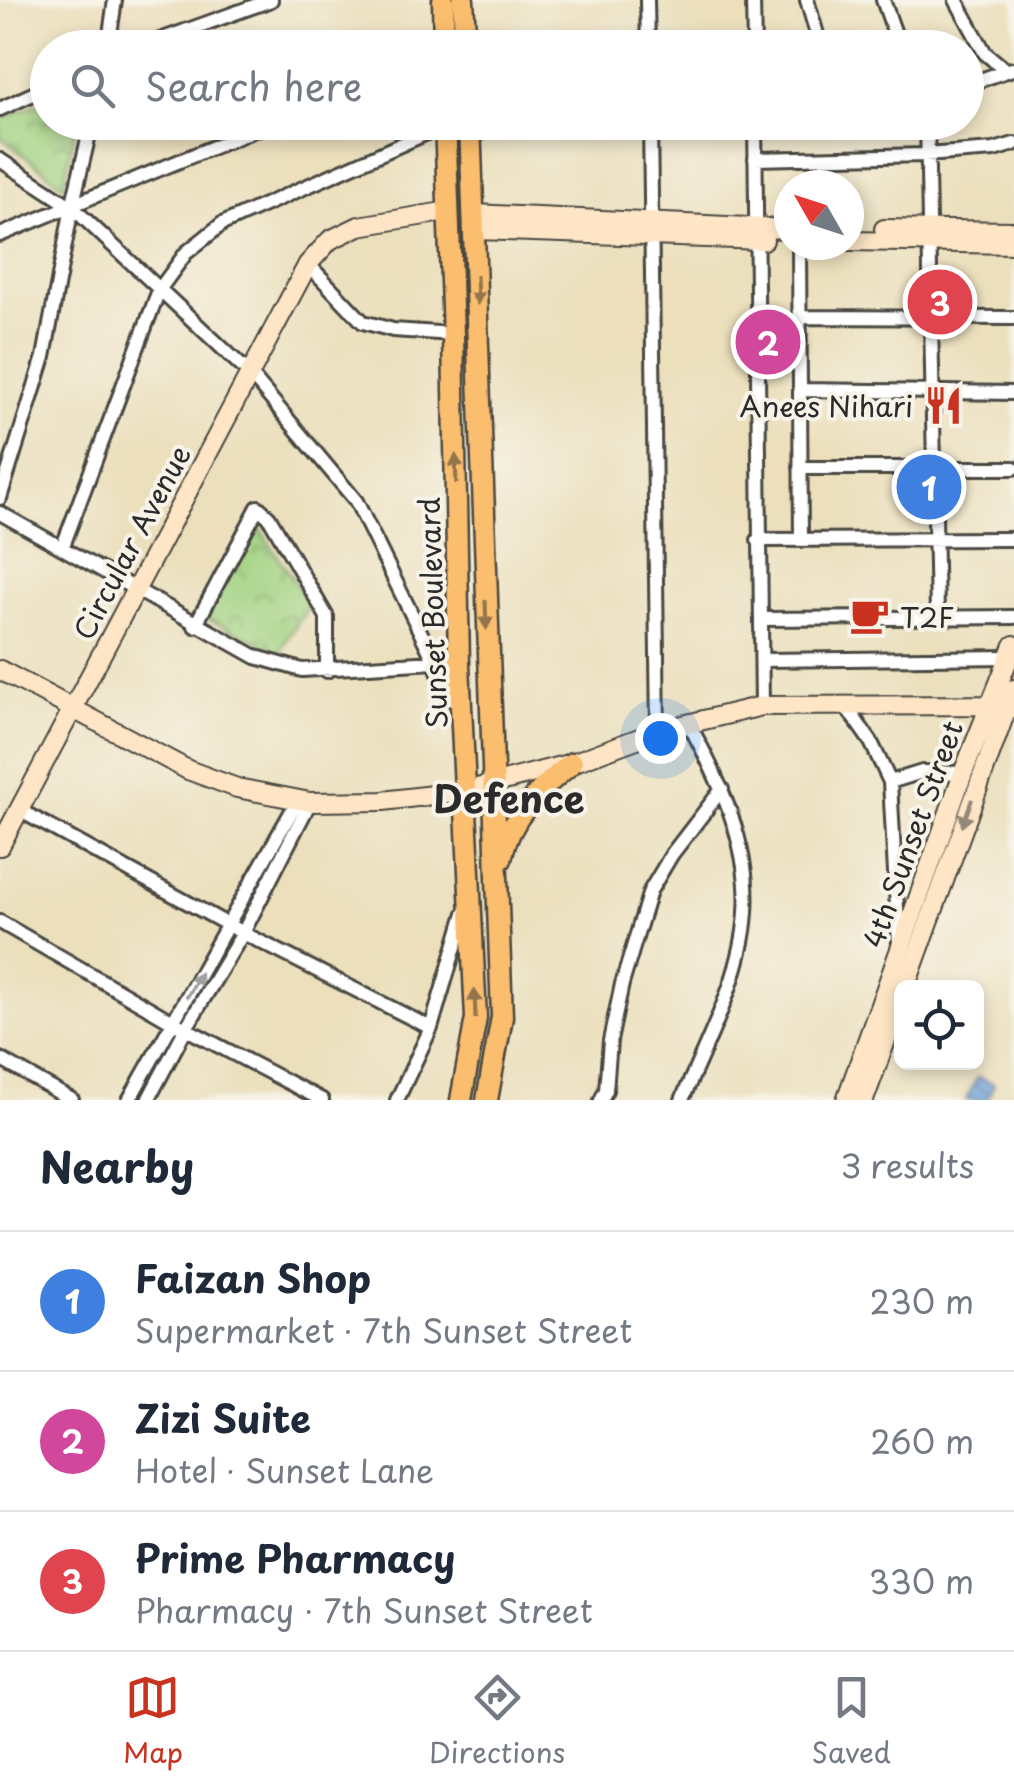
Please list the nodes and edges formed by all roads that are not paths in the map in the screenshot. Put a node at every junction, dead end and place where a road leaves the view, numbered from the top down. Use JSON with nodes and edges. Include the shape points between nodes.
{"nodes":[{"id":1,"x":115,"y":0,"type":"edge"},
{"id":2,"x":271,"y":0,"type":"edge"},
{"id":3,"x":443,"y":0,"type":"edge"},
{"id":4,"x":463,"y":0,"type":"edge"},
{"id":5,"x":647,"y":0,"type":"edge"},
{"id":6,"x":753,"y":0,"type":"edge"},
{"id":7,"x":807,"y":0,"type":"edge"},
{"id":8,"x":884,"y":0,"type":"edge"},
{"id":9,"x":956,"y":0,"type":"edge"},
{"id":10,"x":111,"y":30,"type":"edge"},
{"id":11,"x":188,"y":30,"type":"edge"},
{"id":12,"x":444,"y":30,"type":"edge"},
{"id":13,"x":465,"y":30,"type":"edge"},
{"id":14,"x":648,"y":30,"type":"edge"},
{"id":15,"x":754,"y":30,"type":"edge"},
{"id":16,"x":816,"y":30,"type":"edge"},
{"id":17,"x":894,"y":30,"type":"edge"},
{"id":18,"x":972,"y":30,"type":"edge"},
{"id":19,"x":984,"y":51,"type":"edge"},
{"id":20,"x":1011,"y":70,"type":"edge"},
{"id":21,"x":984,"y":78,"type":"edge"},
{"id":22,"x":30,"y":95,"type":"edge"},
{"id":23,"x":0,"y":109,"type":"edge"},
{"id":24,"x":88,"y":140,"type":"edge"},
{"id":25,"x":231,"y":140,"type":"edge"},
{"id":26,"x":409,"y":140,"type":"edge"},
{"id":27,"x":446,"y":140,"type":"edge"},
{"id":28,"x":471,"y":140,"type":"edge"},
{"id":29,"x":650,"y":140,"type":"edge"},
{"id":30,"x":755,"y":140,"type":"edge"},
{"id":31,"x":926,"y":140,"type":"edge"},
{"id":32,"x":1014,"y":144,"type":"edge"},
{"id":33,"x":926,"y":155,"type":"junction"},
{"id":34,"x":755,"y":159,"type":"junction"},
{"id":35,"x":0,"y":160,"type":"edge"},
{"id":36,"x":72,"y":207,"type":"junction"},
{"id":37,"x":450,"y":211,"type":"junction"},
{"id":38,"x":475,"y":222,"type":"junction"},
{"id":39,"x":653,"y":230,"type":"junction"},
{"id":40,"x":864,"y":230,"type":"edge"},
{"id":41,"x":774,"y":231,"type":"edge"},
{"id":42,"x":1014,"y":231,"type":"edge"},
{"id":43,"x":755,"y":234,"type":"junction"},
{"id":44,"x":0,"y":235,"type":"edge"},
{"id":45,"x":928,"y":236,"type":"junction"},
{"id":46,"x":774,"y":237,"type":"edge"},
{"id":47,"x":864,"y":240,"type":"edge"},
{"id":48,"x":1014,"y":244,"type":"edge"},
{"id":49,"x":799,"y":260,"type":"edge"},
{"id":50,"x":308,"y":264,"type":"junction"},
{"id":51,"x":159,"y":290,"type":"junction"},
{"id":52,"x":800,"y":317,"type":"junction"},
{"id":53,"x":931,"y":317,"type":"junction"},
{"id":54,"x":1014,"y":318,"type":"edge"},
{"id":55,"x":453,"y":334,"type":"junction"},
{"id":56,"x":251,"y":375,"type":"junction"},
{"id":57,"x":801,"y":390,"type":"junction"},
{"id":58,"x":932,"y":390,"type":"junction"},
{"id":59,"x":1014,"y":393,"type":"edge"},
{"id":60,"x":800,"y":468,"type":"junction"},
{"id":61,"x":934,"y":468,"type":"junction"},
{"id":62,"x":1014,"y":468,"type":"edge"},
{"id":63,"x":0,"y":498,"type":"edge"},
{"id":64,"x":0,"y":513,"type":"edge"},
{"id":65,"x":935,"y":538,"type":"junction"},
{"id":66,"x":1014,"y":539,"type":"edge"},
{"id":67,"x":758,"y":540,"type":"junction"},
{"id":68,"x":802,"y":540,"type":"junction"},
{"id":69,"x":63,"y":546,"type":"junction"},
{"id":70,"x":136,"y":591,"type":"junction"},
{"id":71,"x":936,"y":616,"type":"junction"},
{"id":72,"x":1014,"y":617,"type":"edge"},
{"id":73,"x":762,"y":619,"type":"junction"},
{"id":74,"x":195,"y":626,"type":"junction"},
{"id":75,"x":1012,"y":651,"type":"edge"},
{"id":76,"x":0,"y":658,"type":"edge"},
{"id":77,"x":764,"y":660,"type":"junction"},
{"id":78,"x":435,"y":662,"type":"junction"},
{"id":79,"x":459,"y":664,"type":"junction"},
{"id":80,"x":0,"y":670,"type":"edge"},
{"id":81,"x":327,"y":671,"type":"junction"},
{"id":82,"x":1014,"y":689,"type":"edge"},
{"id":83,"x":845,"y":704,"type":"junction"},
{"id":84,"x":76,"y":706,"type":"junction"},
{"id":85,"x":762,"y":706,"type":"junction"},
{"id":86,"x":461,"y":708,"type":"junction"},
{"id":87,"x":998,"y":714,"type":"edge"},
{"id":88,"x":689,"y":724,"type":"junction"},
{"id":89,"x":658,"y":731,"type":"junction"},
{"id":90,"x":572,"y":763,"type":"junction"},
{"id":91,"x":963,"y":773,"type":"junction"},
{"id":92,"x":491,"y":782,"type":"junction"},
{"id":93,"x":890,"y":782,"type":"junction"},
{"id":94,"x":466,"y":786,"type":"junction"},
{"id":95,"x":722,"y":789,"type":"junction"},
{"id":96,"x":304,"y":801,"type":"junction"},
{"id":97,"x":20,"y":812,"type":"junction"},
{"id":98,"x":0,"y":846,"type":"edge"},
{"id":99,"x":498,"y":892,"type":"junction"},
{"id":100,"x":470,"y":896,"type":"junction"},
{"id":101,"x":0,"y":922,"type":"edge"},
{"id":102,"x":230,"y":924,"type":"junction"},
{"id":103,"x":243,"y":933,"type":"junction"},
{"id":104,"x":899,"y":948,"type":"junction"},
{"id":105,"x":908,"y":980,"type":"edge"},
{"id":106,"x":894,"y":1011,"type":"edge"},
{"id":107,"x":179,"y":1025,"type":"junction"},
{"id":108,"x":431,"y":1028,"type":"junction"},
{"id":109,"x":876,"y":1043,"type":"junction"},
{"id":110,"x":0,"y":1059,"type":"edge"},
{"id":111,"x":865,"y":1072,"type":"junction"},
{"id":112,"x":72,"y":1100,"type":"edge"},
{"id":113,"x":129,"y":1100,"type":"edge"},
{"id":114,"x":148,"y":1100,"type":"edge"},
{"id":115,"x":322,"y":1100,"type":"edge"},
{"id":116,"x":397,"y":1100,"type":"edge"},
{"id":117,"x":461,"y":1100,"type":"edge"},
{"id":118,"x":487,"y":1100,"type":"edge"},
{"id":119,"x":601,"y":1100,"type":"edge"},
{"id":120,"x":682,"y":1100,"type":"edge"},
{"id":121,"x":846,"y":1100,"type":"edge"},
{"id":122,"x":864,"y":1100,"type":"edge"}],
"edges":[{"from":1,"to":10,"type":"street"},
{"from":2,"to":11,"type":"street"},
{"from":3,"to":12,"type":"main road"},
{"from":4,"to":13,"type":"main road"},
{"from":5,"to":14,"type":"street"},
{"from":6,"to":15,"type":"street"},
{"from":7,"to":16,"type":"street"},
{"from":8,"to":17,"type":"street"},
{"from":9,"to":18,"type":"street"},
{"from":19,"to":20,"type":"street"},
{"from":20,"to":21,"type":"street"},
{"from":22,"to":23,"type":"street"},
{"from":24,"to":36,"type":"street"},
{"from":25,"to":36,"type":"street"},
{"from":26,"to":51,"type":"street","via":[[222,224],[186,253]]},
{"from":27,"to":37,"type":"main road","name":"Sunset Boulevard"},
{"from":28,"to":38,"type":"main road","name":"Sunset Boulevard"},
{"from":29,"to":39,"type":"street"},
{"from":30,"to":34,"type":"street"},
{"from":31,"to":33,"type":"street"},
{"from":32,"to":33,"type":"street"},
{"from":33,"to":34,"type":"street"},
{"from":33,"to":45,"type":"street"},
{"from":34,"to":43,"type":"street"},
{"from":35,"to":36,"type":"street"},
{"from":36,"to":44,"type":"street"},
{"from":36,"to":51,"type":"street"},
{"from":36,"to":63,"type":"street","via":[[44,357]]},
{"from":37,"to":50,"type":"street","via":[[359,226],[330,240]]},
{"from":37,"to":55,"type":"main road","name":"Sunset Boulevard"},
{"from":38,"to":39,"type":"street"},
{"from":38,"to":92,"type":"main road","name":"Sunset Boulevard","one_way":true},
{"from":39,"to":43,"type":"street"},
{"from":39,"to":89,"type":"street"},
{"from":40,"to":45,"type":"street"},
{"from":41,"to":43,"type":"street"},
{"from":42,"to":45,"type":"street"},
{"from":43,"to":46,"type":"street"},
{"from":43,"to":67,"type":"street"},
{"from":45,"to":47,"type":"street"},
{"from":45,"to":48,"type":"street"},
{"from":45,"to":53,"type":"street"},
{"from":49,"to":52,"type":"street"},
{"from":50,"to":55,"type":"street","via":[[363,322]]},
{"from":50,"to":56,"type":"street","name":"Circular Avenue"},
{"from":51,"to":56,"type":"street"},
{"from":51,"to":69,"type":"street"},
{"from":52,"to":53,"type":"street"},
{"from":52,"to":57,"type":"street"},
{"from":53,"to":54,"type":"street"},
{"from":53,"to":58,"type":"street"},
{"from":79,"to":55,"type":"main road","name":"Sunset Boulevard","one_way":true},
{"from":56,"to":70,"type":"street","name":"Circular Avenue"},
{"from":56,"to":78,"type":"street","via":[[356,501]]},
{"from":57,"to":58,"type":"street"},
{"from":57,"to":60,"type":"street"},
{"from":58,"to":59,"type":"street"},
{"from":58,"to":61,"type":"street"},
{"from":60,"to":61,"type":"street"},
{"from":60,"to":68,"type":"street"},
{"from":61,"to":62,"type":"street"},
{"from":61,"to":65,"type":"street"},
{"from":64,"to":69,"type":"street"},
{"from":65,"to":66,"type":"street"},
{"from":65,"to":68,"type":"street"},
{"from":65,"to":71,"type":"street"},
{"from":67,"to":68,"type":"street"},
{"from":67,"to":73,"type":"street"},
{"from":69,"to":70,"type":"street"},
{"from":70,"to":74,"type":"street"},
{"from":70,"to":84,"type":"street","name":"Circular Avenue"},
{"from":71,"to":72,"type":"street"},
{"from":71,"to":73,"type":"street"},
{"from":73,"to":77,"type":"street"},
{"from":74,"to":81,"type":"street","via":[[256,657]]},
{"from":74,"to":81,"type":"street","via":[[258,507],[327,617]]},
{"from":75,"to":77,"type":"street"},
{"from":75,"to":87,"type":"street","name":"4th Sunset Street"},
{"from":76,"to":84,"type":"street"},
{"from":77,"to":85,"type":"street"},
{"from":78,"to":79,"type":"street"},
{"from":78,"to":81,"type":"street"},
{"from":78,"to":86,"type":"street","via":[[446,693]]},
{"from":79,"to":86,"type":"main road","name":"Sunset Boulevard"},
{"from":80,"to":84,"type":"street"},
{"from":82,"to":87,"type":"street","name":"4th Sunset Street"},
{"from":83,"to":85,"type":"street"},
{"from":83,"to":87,"type":"street"},
{"from":83,"to":93,"type":"street"},
{"from":84,"to":94,"type":"street","via":[[194,760],[286,789]]},
{"from":84,"to":96,"type":"street","via":[[188,770]]},
{"from":84,"to":97,"type":"street","name":"Circular Avenue"},
{"from":85,"to":88,"type":"street"},
{"from":86,"to":94,"type":"main road","name":"Sunset Boulevard"},
{"from":87,"to":91,"type":"street","name":"4th Sunset Street"},
{"from":87,"to":105,"type":"street","name":"4th Sunset Street","one_way":true},
{"from":88,"to":89,"type":"street"},
{"from":88,"to":95,"type":"street"},
{"from":89,"to":90,"type":"street"},
{"from":90,"to":92,"type":"street"},
{"from":90,"to":99,"type":"main road","via":[[542,786],[510,834]]},
{"from":91,"to":93,"type":"street","via":[[922,772]]},
{"from":91,"to":104,"type":"street","name":"4th Sunset Street"},
{"from":92,"to":94,"type":"street"},
{"from":92,"to":99,"type":"main road","name":"Sunset Boulevard"},
{"from":93,"to":104,"type":"street"},
{"from":94,"to":96,"type":"street","via":[[383,801]]},
{"from":94,"to":100,"type":"main road","name":"Sunset Boulevard"},
{"from":95,"to":119,"type":"street","via":[[650,891],[622,984]]},
{"from":95,"to":120,"type":"street","via":[[742,859],[747,910],[738,957]]},
{"from":96,"to":102,"type":"street"},
{"from":96,"to":103,"type":"street"},
{"from":97,"to":98,"type":"street","name":"Circular Avenue"},
{"from":97,"to":102,"type":"street"},
{"from":99,"to":118,"type":"main road","name":"Sunset Boulevard","via":[[502,1017]]},
{"from":100,"to":108,"type":"street"},
{"from":117,"to":100,"type":"main road","name":"Sunset Boulevard","one_way":true,"via":[[476,1018]]},
{"from":101,"to":107,"type":"street"},
{"from":102,"to":103,"type":"street"},
{"from":107,"to":102,"type":"street","one_way":true},
{"from":103,"to":107,"type":"street"},
{"from":103,"to":108,"type":"street"},
{"from":104,"to":109,"type":"street","name":"4th Sunset Street"},
{"from":106,"to":109,"type":"street","name":"4th Sunset Street"},
{"from":107,"to":113,"type":"street"},
{"from":107,"to":114,"type":"street"},
{"from":107,"to":115,"type":"street"},
{"from":108,"to":116,"type":"street"},
{"from":109,"to":111,"type":"street","name":"4th Sunset Street"},
{"from":110,"to":112,"type":"street"},
{"from":111,"to":121,"type":"street","name":"4th Sunset Street"},
{"from":111,"to":122,"type":"street","name":"4th Sunset Street"}]}
